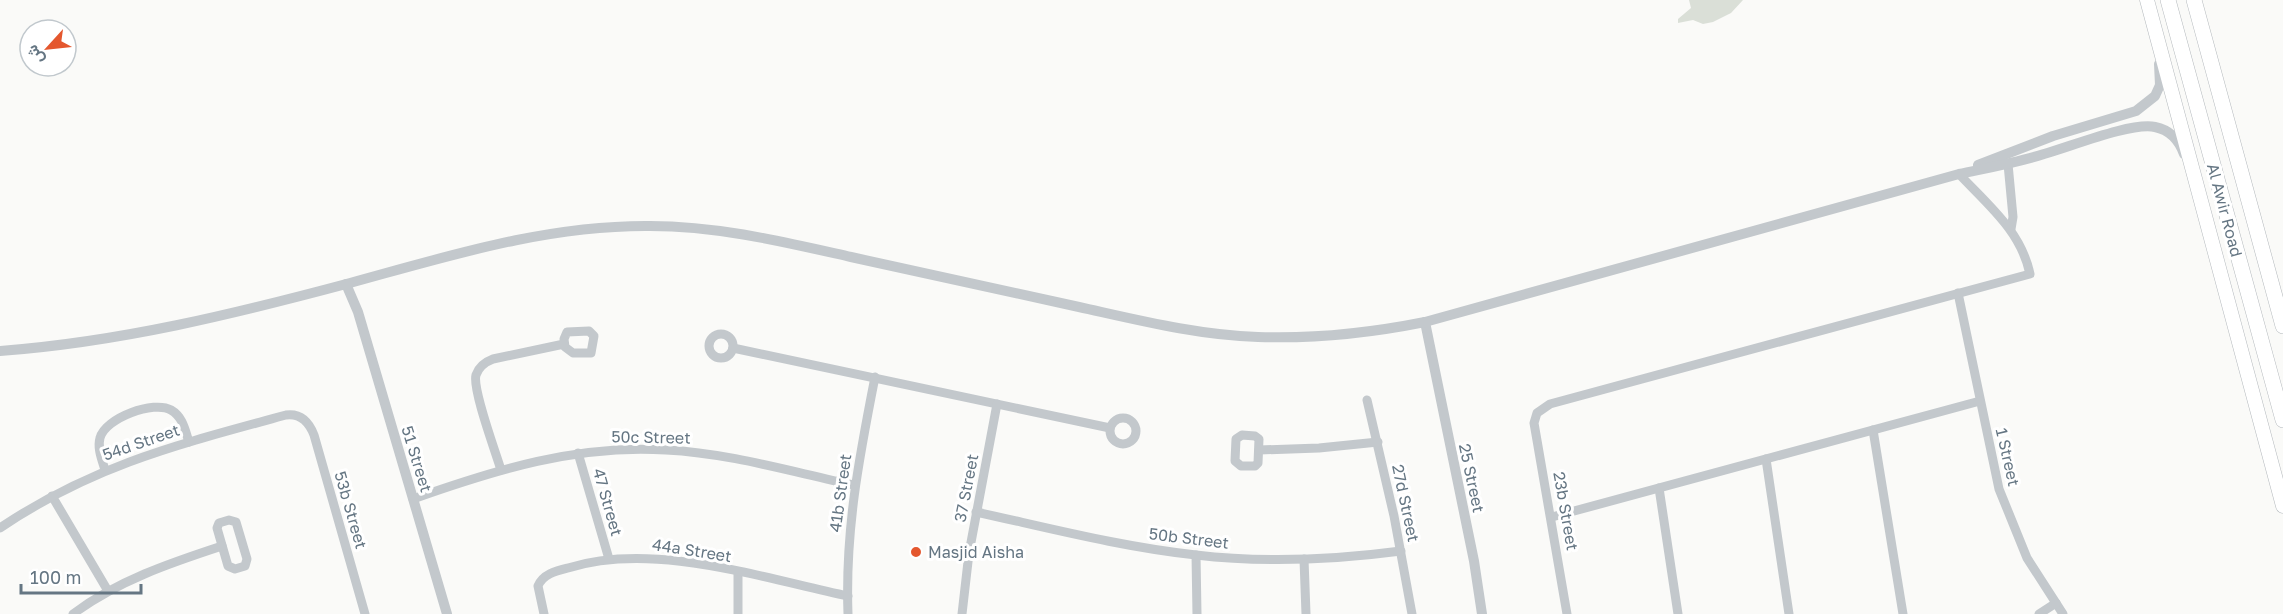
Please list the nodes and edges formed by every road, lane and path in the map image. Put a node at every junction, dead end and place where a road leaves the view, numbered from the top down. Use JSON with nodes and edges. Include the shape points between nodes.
{"nodes":[{"id":1,"x":2147,"y":0,"type":"edge"},
{"id":2,"x":2168,"y":0,"type":"edge"},
{"id":3,"x":2193,"y":0,"type":"edge"},
{"id":4,"x":2153,"y":20,"type":"junction"},
{"id":5,"x":2008,"y":164,"type":"junction"},
{"id":6,"x":1959,"y":174,"type":"junction"},
{"id":7,"x":2198,"y":187,"type":"junction"},
{"id":8,"x":2011,"y":229,"type":"junction"},
{"id":9,"x":349,"y":283,"type":"junction"},
{"id":10,"x":1958,"y":294,"type":"junction"},
{"id":11,"x":2282,"y":319,"type":"edge"},
{"id":12,"x":1422,"y":322,"type":"junction"},
{"id":13,"x":564,"y":344,"type":"dead end"},
{"id":14,"x":733,"y":348,"type":"dead end"},
{"id":15,"x":0,"y":351,"type":"edge"},
{"id":16,"x":875,"y":377,"type":"junction"},
{"id":17,"x":1367,"y":400,"type":"dead end"},
{"id":18,"x":1980,"y":401,"type":"junction"},
{"id":19,"x":997,"y":404,"type":"junction"},
{"id":20,"x":302,"y":417,"type":"joint"},
{"id":21,"x":2283,"y":420,"type":"edge"},
{"id":22,"x":1110,"y":428,"type":"dead end"},
{"id":23,"x":1873,"y":430,"type":"junction"},
{"id":24,"x":189,"y":442,"type":"junction"},
{"id":25,"x":1378,"y":442,"type":"junction"},
{"id":26,"x":1259,"y":450,"type":"dead end"},
{"id":27,"x":579,"y":453,"type":"junction"},
{"id":28,"x":1766,"y":459,"type":"junction"},
{"id":29,"x":105,"y":470,"type":"junction"},
{"id":30,"x":501,"y":470,"type":"junction"},
{"id":31,"x":854,"y":485,"type":"junction"},
{"id":32,"x":1659,"y":488,"type":"junction"},
{"id":33,"x":52,"y":496,"type":"junction"},
{"id":34,"x":412,"y":496,"type":"junction"},
{"id":35,"x":2283,"y":506,"type":"edge"},
{"id":36,"x":976,"y":512,"type":"junction"},
{"id":37,"x":1552,"y":517,"type":"junction"},
{"id":38,"x":0,"y":528,"type":"edge"},
{"id":39,"x":222,"y":546,"type":"junction"},
{"id":40,"x":1401,"y":551,"type":"junction"},
{"id":41,"x":1196,"y":555,"type":"junction"},
{"id":42,"x":609,"y":559,"type":"junction"},
{"id":43,"x":1304,"y":559,"type":"junction"},
{"id":44,"x":738,"y":573,"type":"junction"},
{"id":45,"x":108,"y":591,"type":"junction"},
{"id":46,"x":848,"y":596,"type":"junction"},
{"id":47,"x":2056,"y":603,"type":"junction"},
{"id":48,"x":73,"y":614,"type":"edge"},
{"id":49,"x":365,"y":614,"type":"edge"},
{"id":50,"x":447,"y":614,"type":"edge"},
{"id":51,"x":544,"y":614,"type":"edge"},
{"id":52,"x":738,"y":614,"type":"edge"},
{"id":53,"x":848,"y":614,"type":"edge"},
{"id":54,"x":962,"y":614,"type":"edge"},
{"id":55,"x":1197,"y":614,"type":"edge"},
{"id":56,"x":1306,"y":614,"type":"edge"},
{"id":57,"x":1412,"y":614,"type":"edge"},
{"id":58,"x":1482,"y":614,"type":"edge"},
{"id":59,"x":1567,"y":614,"type":"edge"},
{"id":60,"x":1678,"y":614,"type":"edge"},
{"id":61,"x":1789,"y":614,"type":"edge"},
{"id":62,"x":1903,"y":614,"type":"edge"},
{"id":63,"x":2039,"y":614,"type":"edge"},
{"id":64,"x":2063,"y":614,"type":"edge"}],
"edges":[{"from":1,"to":4,"type":"main road"},
{"from":2,"to":21,"type":"highway","name":"Al Awir Road"},
{"from":3,"to":11,"type":"highway","name":"Al Awir Road"},
{"from":4,"to":6,"type":"street","via":[[2161,72],[2155,96],[2146,104],[2124,115],[2029,144]]},
{"from":4,"to":7,"type":"main road"},
{"from":5,"to":6,"type":"street"},
{"from":5,"to":7,"type":"street","via":[[2129,129],[2154,126],[2179,142]]},
{"from":5,"to":8,"type":"street"},
{"from":6,"to":8,"type":"street"},
{"from":6,"to":12,"type":"street"},
{"from":7,"to":35,"type":"main road"},
{"from":8,"to":10,"type":"street","via":[[2030,274]]},
{"from":9,"to":12,"type":"street","via":[[523,237],[575,229],[654,226],[758,236],[1217,334],[1328,336]]},
{"from":9,"to":15,"type":"street","via":[[156,332]]},
{"from":9,"to":34,"type":"street","name":"51 Street"},
{"from":10,"to":18,"type":"street","name":"1 Street"},
{"from":10,"to":37,"type":"street","name":"23b Street","via":[[1550,404],[1537,413],[1534,423]]},
{"from":12,"to":58,"type":"street","name":"25 Street"},
{"from":13,"to":30,"type":"street","via":[[493,359],[476,374],[476,388]]},
{"from":14,"to":16,"type":"street"},
{"from":16,"to":19,"type":"street"},
{"from":16,"to":31,"type":"street","name":"41b Street"},
{"from":17,"to":25,"type":"street","name":"27d Street"},
{"from":18,"to":23,"type":"street"},
{"from":18,"to":47,"type":"street","name":"1 Street","via":[[2005,508],[2027,558]]},
{"from":19,"to":22,"type":"street"},
{"from":19,"to":36,"type":"street","name":"37 Street"},
{"from":20,"to":24,"type":"street","name":"54d Street","via":[[286,415]]},
{"from":20,"to":49,"type":"street","name":"53b Street","via":[[314,435]]},
{"from":23,"to":28,"type":"street"},
{"from":23,"to":62,"type":"street"},
{"from":24,"to":29,"type":"street","name":"54d Street"},
{"from":24,"to":29,"type":"street","via":[[183,423],[172,410],[154,406],[104,428],[98,445]]},
{"from":25,"to":26,"type":"street"},
{"from":25,"to":40,"type":"street","name":"27d Street"},
{"from":27,"to":30,"type":"street","name":"50c Street"},
{"from":27,"to":31,"type":"street","name":"50c Street","via":[[622,449],[689,452]]},
{"from":27,"to":42,"type":"street","name":"47 Street"},
{"from":28,"to":32,"type":"street"},
{"from":28,"to":61,"type":"street"},
{"from":29,"to":33,"type":"street","name":"54d Street"},
{"from":30,"to":34,"type":"street","name":"50c Street"},
{"from":31,"to":46,"type":"street","name":"41b Street"},
{"from":32,"to":37,"type":"street"},
{"from":32,"to":60,"type":"street"},
{"from":33,"to":38,"type":"street","name":"54d Street"},
{"from":33,"to":45,"type":"street"},
{"from":34,"to":50,"type":"street","name":"51 Street"},
{"from":36,"to":41,"type":"street","name":"50b Street"},
{"from":36,"to":54,"type":"street","name":"37 Street"},
{"from":37,"to":59,"type":"street","name":"23b Street"},
{"from":39,"to":39,"type":"street","via":[[230,568],[247,564],[237,525],[231,520],[217,525]]},
{"from":39,"to":45,"type":"street"},
{"from":40,"to":43,"type":"street","name":"50b Street"},
{"from":40,"to":57,"type":"street","name":"27d Street"},
{"from":41,"to":43,"type":"street","name":"50b Street"},
{"from":41,"to":55,"type":"street"},
{"from":42,"to":44,"type":"street","name":"44a Street","via":[[663,558]]},
{"from":42,"to":51,"type":"street","name":"44a Street","via":[[542,578],[538,586]]},
{"from":43,"to":56,"type":"street"},
{"from":44,"to":46,"type":"street","name":"44a Street"},
{"from":44,"to":52,"type":"street"},
{"from":45,"to":48,"type":"street"},
{"from":46,"to":53,"type":"street","name":"41b Street"},
{"from":47,"to":63,"type":"street"},
{"from":47,"to":64,"type":"street","name":"1 Street"}]}
